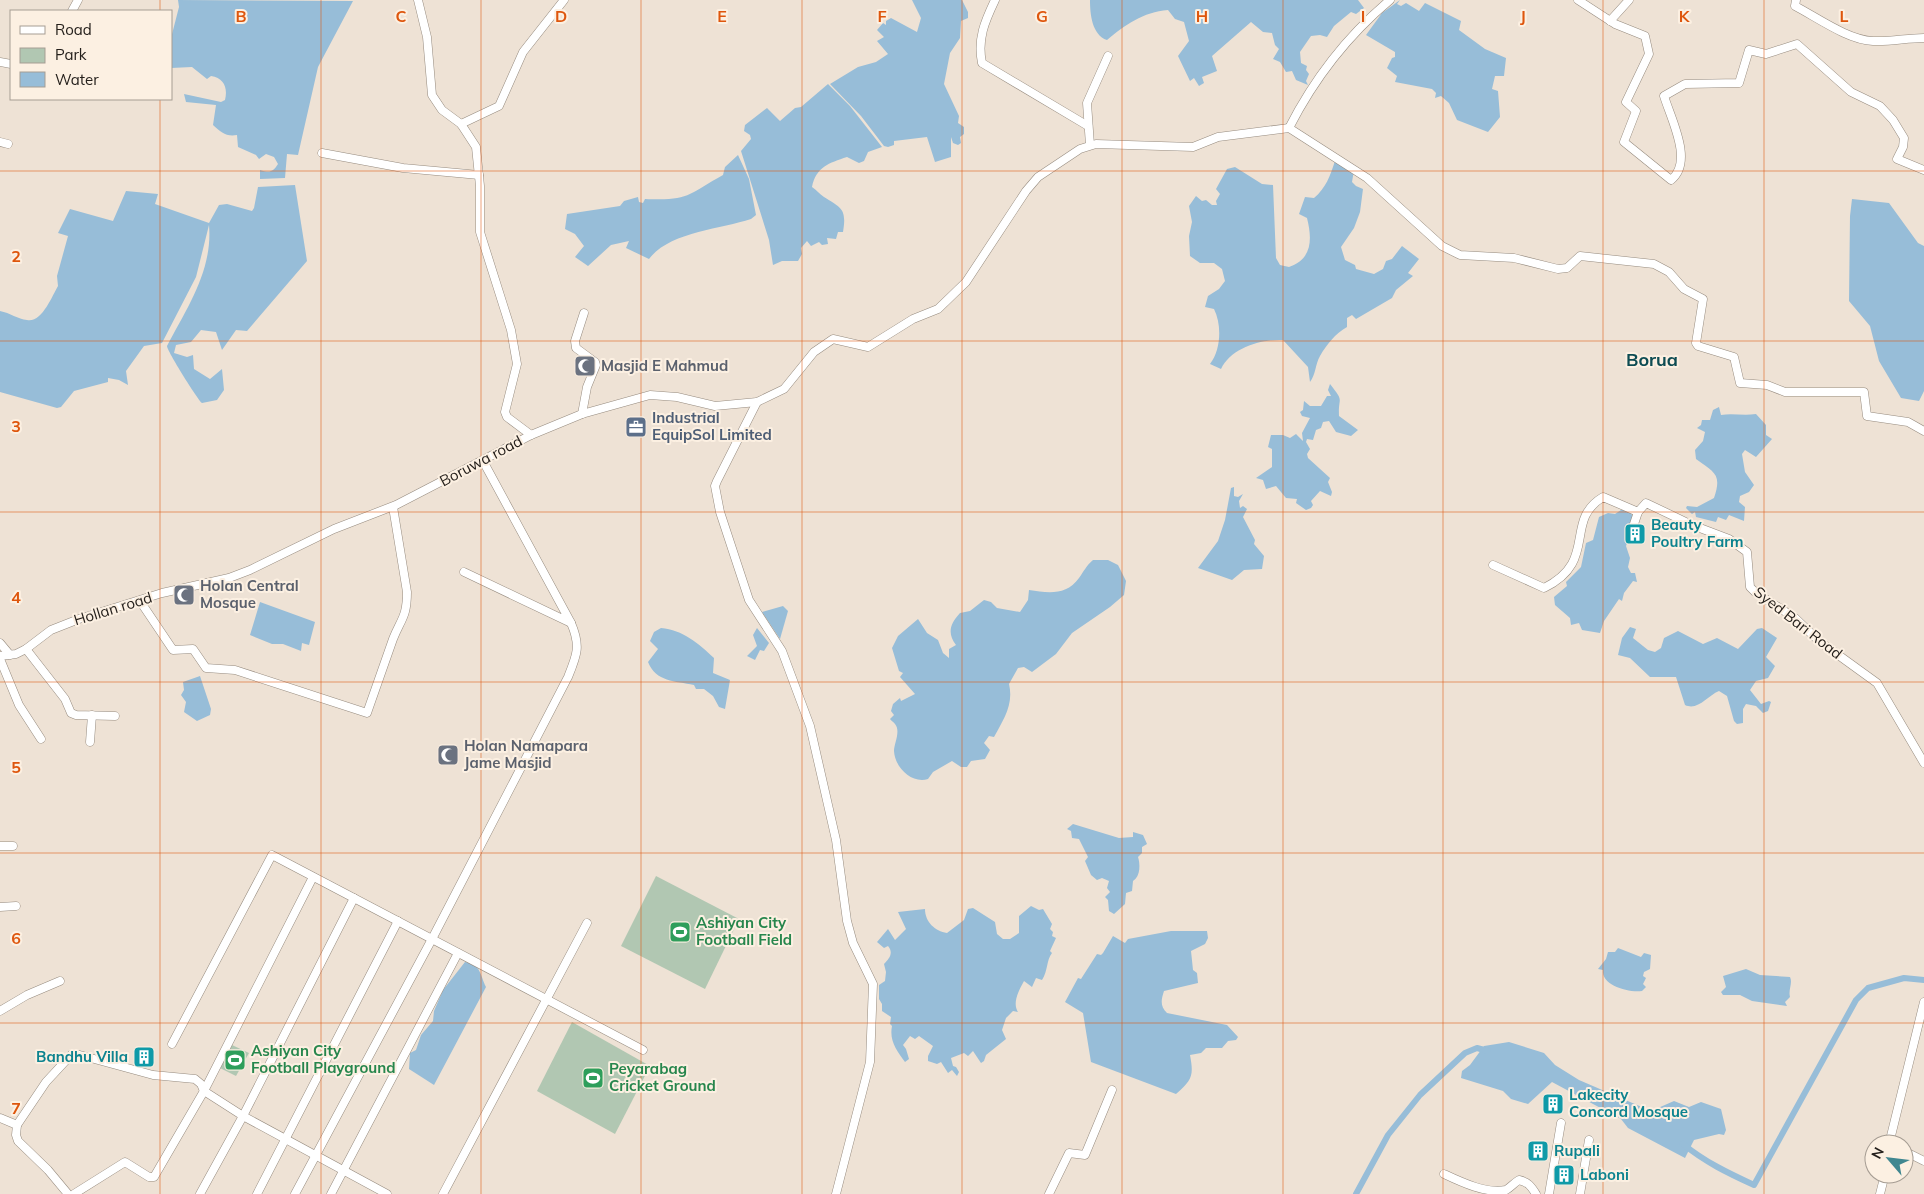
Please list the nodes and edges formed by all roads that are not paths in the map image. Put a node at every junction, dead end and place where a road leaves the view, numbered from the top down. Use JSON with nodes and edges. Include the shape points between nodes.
{"nodes":[{"id":1,"x":418,"y":0,"type":"edge"},
{"id":2,"x":564,"y":0,"type":"edge"},
{"id":3,"x":995,"y":0,"type":"edge"},
{"id":4,"x":1390,"y":0,"type":"edge"},
{"id":5,"x":1578,"y":0,"type":"edge"},
{"id":6,"x":1629,"y":0,"type":"edge"},
{"id":7,"x":1796,"y":0,"type":"edge"},
{"id":8,"x":1610,"y":21,"type":"junction"},
{"id":9,"x":1924,"y":38,"type":"edge"},
{"id":10,"x":1108,"y":56,"type":"dead end"},
{"id":11,"x":461,"y":124,"type":"junction"},
{"id":12,"x":1088,"y":126,"type":"junction"},
{"id":13,"x":1289,"y":128,"type":"junction"},
{"id":14,"x":1090,"y":145,"type":"junction"},
{"id":15,"x":322,"y":154,"type":"dead end"},
{"id":16,"x":1924,"y":170,"type":"edge"},
{"id":17,"x":479,"y":175,"type":"junction"},
{"id":18,"x":584,"y":313,"type":"dead end"},
{"id":19,"x":758,"y":402,"type":"junction"},
{"id":20,"x":582,"y":414,"type":"junction"},
{"id":21,"x":1924,"y":431,"type":"edge"},
{"id":22,"x":531,"y":434,"type":"junction"},
{"id":23,"x":483,"y":461,"type":"junction"},
{"id":24,"x":393,"y":507,"type":"junction"},
{"id":25,"x":1638,"y":512,"type":"junction"},
{"id":26,"x":1633,"y":527,"type":"dead end"},
{"id":27,"x":1492,"y":565,"type":"dead end"},
{"id":28,"x":260,"y":566,"type":"joint"},
{"id":29,"x":464,"y":572,"type":"dead end"},
{"id":30,"x":140,"y":601,"type":"junction"},
{"id":31,"x":571,"y":623,"type":"junction"},
{"id":32,"x":0,"y":643,"type":"edge"},
{"id":33,"x":26,"y":649,"type":"junction"},
{"id":34,"x":10,"y":656,"type":"junction"},
{"id":35,"x":0,"y":658,"type":"edge"},
{"id":36,"x":92,"y":716,"type":"junction"},
{"id":37,"x":115,"y":716,"type":"dead end"},
{"id":38,"x":41,"y":739,"type":"dead end"},
{"id":39,"x":90,"y":742,"type":"dead end"},
{"id":40,"x":1924,"y":763,"type":"edge"},
{"id":41,"x":0,"y":846,"type":"edge"},
{"id":42,"x":13,"y":846,"type":"dead end"},
{"id":43,"x":313,"y":876,"type":"junction"},
{"id":44,"x":354,"y":898,"type":"junction"},
{"id":45,"x":16,"y":906,"type":"dead end"},
{"id":46,"x":0,"y":907,"type":"edge"},
{"id":47,"x":398,"y":921,"type":"junction"},
{"id":48,"x":587,"y":923,"type":"dead end"},
{"id":49,"x":432,"y":939,"type":"junction"},
{"id":50,"x":458,"y":953,"type":"junction"},
{"id":51,"x":60,"y":981,"type":"dead end"},
{"id":52,"x":545,"y":999,"type":"junction"},
{"id":53,"x":1924,"y":1002,"type":"edge"},
{"id":54,"x":0,"y":1011,"type":"edge"},
{"id":55,"x":172,"y":1044,"type":"dead end"},
{"id":56,"x":643,"y":1050,"type":"dead end"},
{"id":57,"x":1112,"y":1090,"type":"dead end"},
{"id":58,"x":204,"y":1091,"type":"junction"},
{"id":59,"x":243,"y":1116,"type":"junction"},
{"id":60,"x":0,"y":1118,"type":"edge"},
{"id":61,"x":1561,"y":1123,"type":"dead end"},
{"id":62,"x":17,"y":1125,"type":"junction"},
{"id":63,"x":1891,"y":1134,"type":"edge"},
{"id":64,"x":286,"y":1138,"type":"junction"},
{"id":65,"x":1589,"y":1140,"type":"dead end"},
{"id":66,"x":316,"y":1155,"type":"junction"},
{"id":67,"x":344,"y":1170,"type":"junction"},
{"id":68,"x":1444,"y":1174,"type":"dead end"},
{"id":69,"x":68,"y":1194,"type":"edge"},
{"id":70,"x":74,"y":1194,"type":"edge"},
{"id":71,"x":200,"y":1194,"type":"edge"},
{"id":72,"x":256,"y":1194,"type":"edge"},
{"id":73,"x":295,"y":1194,"type":"edge"},
{"id":74,"x":331,"y":1194,"type":"edge"},
{"id":75,"x":387,"y":1194,"type":"edge"},
{"id":76,"x":443,"y":1194,"type":"edge"},
{"id":77,"x":836,"y":1194,"type":"edge"},
{"id":78,"x":1049,"y":1194,"type":"edge"},
{"id":79,"x":1536,"y":1194,"type":"edge"},
{"id":80,"x":1549,"y":1194,"type":"edge"},
{"id":81,"x":1580,"y":1194,"type":"edge"}],
"edges":[{"from":1,"to":11,"type":"street","name":"Boruwa road","via":[[435,102]]},
{"from":2,"to":11,"type":"street","via":[[523,52],[499,106]]},
{"from":3,"to":12,"type":"street","via":[[982,25],[982,62]]},
{"from":4,"to":13,"type":"street","via":[[1363,22],[1308,91]]},
{"from":5,"to":8,"type":"street"},
{"from":6,"to":8,"type":"street"},
{"from":7,"to":9,"type":"street","via":[[1795,6],[1833,28],[1872,41]]},
{"from":8,"to":16,"type":"street","via":[[1645,36],[1649,54],[1626,102],[1636,112],[1624,142],[1671,180],[1678,175],[1680,149],[1664,96],[1685,84],[1739,84],[1749,50],[1766,54],[1797,44],[1851,92],[1880,106],[1904,138],[1898,159]]},
{"from":10,"to":12,"type":"street","via":[[1087,103]]},
{"from":11,"to":17,"type":"street","name":"Boruwa road","via":[[476,147]]},
{"from":12,"to":14,"type":"street"},
{"from":13,"to":14,"type":"street","via":[[1218,137],[1193,147]]},
{"from":13,"to":21,"type":"street","via":[[1367,178],[1442,246],[1460,255],[1514,258],[1558,269],[1567,268],[1580,256],[1654,264],[1669,272],[1684,289],[1703,299],[1696,343],[1734,358],[1740,382],[1767,385],[1785,392],[1864,392],[1867,416],[1908,422]]},
{"from":14,"to":19,"type":"street","via":[[1038,177],[966,282],[938,309],[913,319],[868,347],[829,341],[814,352],[784,389]]},
{"from":15,"to":17,"type":"street","via":[[403,168]]},
{"from":17,"to":22,"type":"street","name":"Boruwa road","via":[[480,232],[511,330],[517,364],[505,412],[507,417]]},
{"from":18,"to":20,"type":"street","via":[[576,348],[596,365],[587,386]]},
{"from":19,"to":20,"type":"street","via":[[715,406],[677,397],[650,395]]},
{"from":19,"to":77,"type":"street","via":[[715,486],[720,512],[749,600],[782,650],[810,726],[836,840],[847,921],[853,943],[873,984],[870,1062]]},
{"from":20,"to":22,"type":"street"},
{"from":22,"to":23,"type":"street","name":"Boruwa road"},
{"from":23,"to":24,"type":"street","name":"Boruwa road"},
{"from":23,"to":31,"type":"street"},
{"from":24,"to":28,"type":"street","name":"Boruwa road","via":[[334,529]]},
{"from":24,"to":30,"type":"street","via":[[407,606],[367,713],[235,670],[206,668],[193,649],[173,650]]},
{"from":25,"to":26,"type":"street"},
{"from":25,"to":27,"type":"street","via":[[1609,498],[1603,497],[1592,504],[1582,522],[1580,548],[1573,565],[1558,582],[1544,588]]},
{"from":25,"to":40,"type":"street","name":"Syed Bari Road","via":[[1646,503],[1742,547],[1749,561],[1750,587],[1790,614],[1819,641],[1877,683]]},
{"from":28,"to":30,"type":"street","name":"Hollan road","via":[[229,578]]},
{"from":29,"to":31,"type":"street"},
{"from":30,"to":33,"type":"street","name":"Hollan road","via":[[57,627]]},
{"from":31,"to":49,"type":"street","via":[[578,642],[568,678]]},
{"from":32,"to":34,"type":"street"},
{"from":33,"to":34,"type":"street","name":"Hollan road"},
{"from":33,"to":36,"type":"street","via":[[65,699],[71,713]]},
{"from":34,"to":35,"type":"street","name":"Hollan road"},
{"from":35,"to":38,"type":"street","via":[[19,705]]},
{"from":36,"to":37,"type":"street"},
{"from":36,"to":39,"type":"street"},
{"from":41,"to":42,"type":"street"},
{"from":43,"to":44,"type":"street"},
{"from":43,"to":55,"type":"street","via":[[270,856]]},
{"from":43,"to":58,"type":"street"},
{"from":44,"to":47,"type":"street"},
{"from":44,"to":59,"type":"street"},
{"from":45,"to":46,"type":"street"},
{"from":47,"to":49,"type":"street"},
{"from":47,"to":64,"type":"street"},
{"from":48,"to":52,"type":"street"},
{"from":49,"to":50,"type":"street"},
{"from":49,"to":66,"type":"street"},
{"from":50,"to":52,"type":"street"},
{"from":50,"to":67,"type":"street"},
{"from":51,"to":54,"type":"street"},
{"from":52,"to":56,"type":"street"},
{"from":52,"to":76,"type":"street"},
{"from":53,"to":63,"type":"street"},
{"from":57,"to":78,"type":"street","via":[[1085,1155],[1069,1153]]},
{"from":58,"to":59,"type":"street"},
{"from":58,"to":62,"type":"street","via":[[195,1079],[153,1075],[72,1054],[46,1082]]},
{"from":58,"to":70,"type":"street","via":[[154,1177],[125,1162]]},
{"from":59,"to":64,"type":"street"},
{"from":59,"to":71,"type":"street"},
{"from":60,"to":62,"type":"street"},
{"from":61,"to":80,"type":"street"},
{"from":62,"to":69,"type":"street","via":[[18,1141]]},
{"from":64,"to":66,"type":"street"},
{"from":64,"to":72,"type":"street"},
{"from":65,"to":81,"type":"street"},
{"from":66,"to":67,"type":"street"},
{"from":66,"to":73,"type":"street"},
{"from":67,"to":74,"type":"street"},
{"from":67,"to":75,"type":"street"},
{"from":68,"to":79,"type":"street","via":[[1482,1191],[1496,1192],[1519,1180],[1525,1181]]}]}
